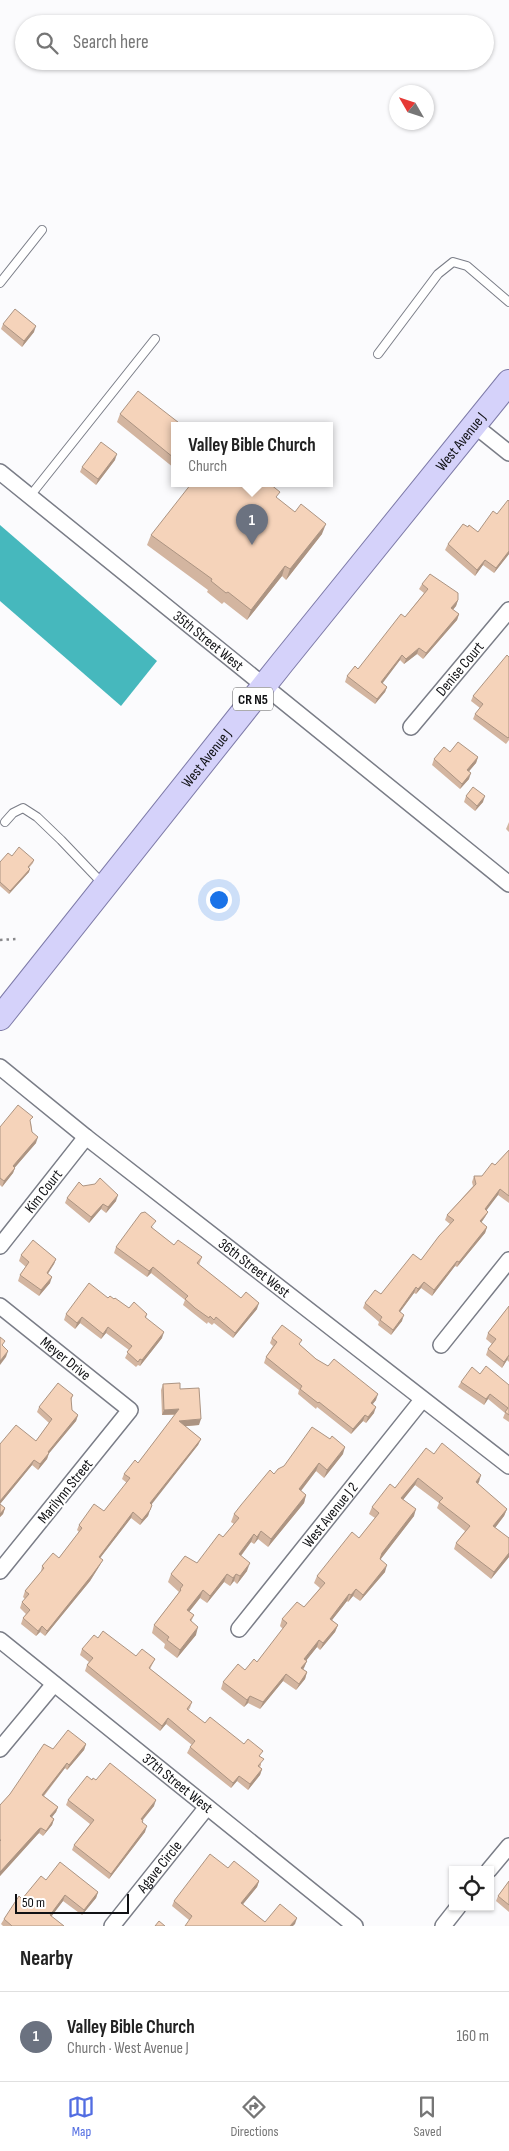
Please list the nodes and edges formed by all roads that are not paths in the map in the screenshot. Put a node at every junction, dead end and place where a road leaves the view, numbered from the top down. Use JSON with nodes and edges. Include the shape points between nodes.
{"nodes":[{"id":1,"x":42,"y":230,"type":"dead end"},
{"id":2,"x":0,"y":283,"type":"edge"},
{"id":3,"x":509,"y":302,"type":"edge"},
{"id":4,"x":155,"y":339,"type":"dead end"},
{"id":5,"x":378,"y":354,"type":"dead end"},
{"id":6,"x":509,"y":382,"type":"edge"},
{"id":7,"x":474,"y":425,"type":"junction"},
{"id":8,"x":509,"y":453,"type":"edge"},
{"id":9,"x":0,"y":472,"type":"edge"},
{"id":10,"x":30,"y":496,"type":"junction"},
{"id":11,"x":509,"y":610,"type":"edge"},
{"id":12,"x":264,"y":686,"type":"junction"},
{"id":13,"x":411,"y":727,"type":"dead end"},
{"id":14,"x":5,"y":822,"type":"dead end"},
{"id":15,"x":509,"y":884,"type":"edge"},
{"id":16,"x":105,"y":886,"type":"junction"},
{"id":17,"x":0,"y":1018,"type":"edge"},
{"id":18,"x":0,"y":1067,"type":"edge"},
{"id":19,"x":86,"y":1137,"type":"junction"},
{"id":20,"x":0,"y":1246,"type":"edge"},
{"id":21,"x":509,"y":1260,"type":"edge"},
{"id":22,"x":0,"y":1306,"type":"edge"},
{"id":23,"x":441,"y":1345,"type":"dead end"},
{"id":24,"x":422,"y":1400,"type":"junction"},
{"id":25,"x":130,"y":1410,"type":"joint"},
{"id":26,"x":509,"y":1466,"type":"edge"},
{"id":27,"x":0,"y":1571,"type":"edge"},
{"id":28,"x":238,"y":1629,"type":"dead end"},
{"id":29,"x":0,"y":1640,"type":"edge"},
{"id":30,"x":54,"y":1684,"type":"junction"},
{"id":31,"x":0,"y":1749,"type":"edge"},
{"id":32,"x":207,"y":1807,"type":"junction"},
{"id":33,"x":509,"y":1846,"type":"edge"},
{"id":34,"x":492,"y":1866,"type":"edge"},
{"id":35,"x":455,"y":1911,"type":"edge"},
{"id":36,"x":112,"y":1926,"type":"edge"},
{"id":37,"x":355,"y":1926,"type":"edge"},
{"id":38,"x":443,"y":1926,"type":"edge"}],
"edges":[{"from":1,"to":2,"type":"lane"},
{"from":3,"to":5,"type":"lane","via":[[467,266],[453,262],[438,274]]},
{"from":4,"to":10,"type":"lane"},
{"from":6,"to":7,"type":"main road","name":"West Avenue J","number":"CR N5"},
{"from":7,"to":8,"type":"street"},
{"from":7,"to":12,"type":"main road","name":"West Avenue J","number":"CR N5"},
{"from":9,"to":10,"type":"street","name":"35th Street West"},
{"from":10,"to":12,"type":"street","name":"35th Street West"},
{"from":11,"to":13,"type":"street","name":"Denise Court"},
{"from":12,"to":15,"type":"street","name":"35th Street West"},
{"from":12,"to":16,"type":"main road","name":"West Avenue J","number":"CR N5"},
{"from":14,"to":16,"type":"lane","via":[[23,808],[30,812]]},
{"from":16,"to":17,"type":"main road","name":"West Avenue J","number":"CR N5"},
{"from":18,"to":19,"type":"street","name":"36th Street West"},
{"from":19,"to":20,"type":"street","name":"Kim Court"},
{"from":19,"to":24,"type":"street","name":"36th Street West"},
{"from":21,"to":23,"type":"street"},
{"from":22,"to":25,"type":"street","name":"Meyer Drive"},
{"from":24,"to":26,"type":"street","name":"36th Street West"},
{"from":24,"to":28,"type":"street","name":"West Avenue J 2"},
{"from":25,"to":27,"type":"street","name":"Marilynn Street"},
{"from":29,"to":30,"type":"street","name":"37th Street West"},
{"from":30,"to":31,"type":"street"},
{"from":30,"to":32,"type":"street","name":"37th Street West"},
{"from":32,"to":36,"type":"street","name":"Agave Circle"},
{"from":32,"to":37,"type":"street","name":"37th Street West"},
{"from":33,"to":34,"type":"street"},
{"from":35,"to":38,"type":"street"}]}
